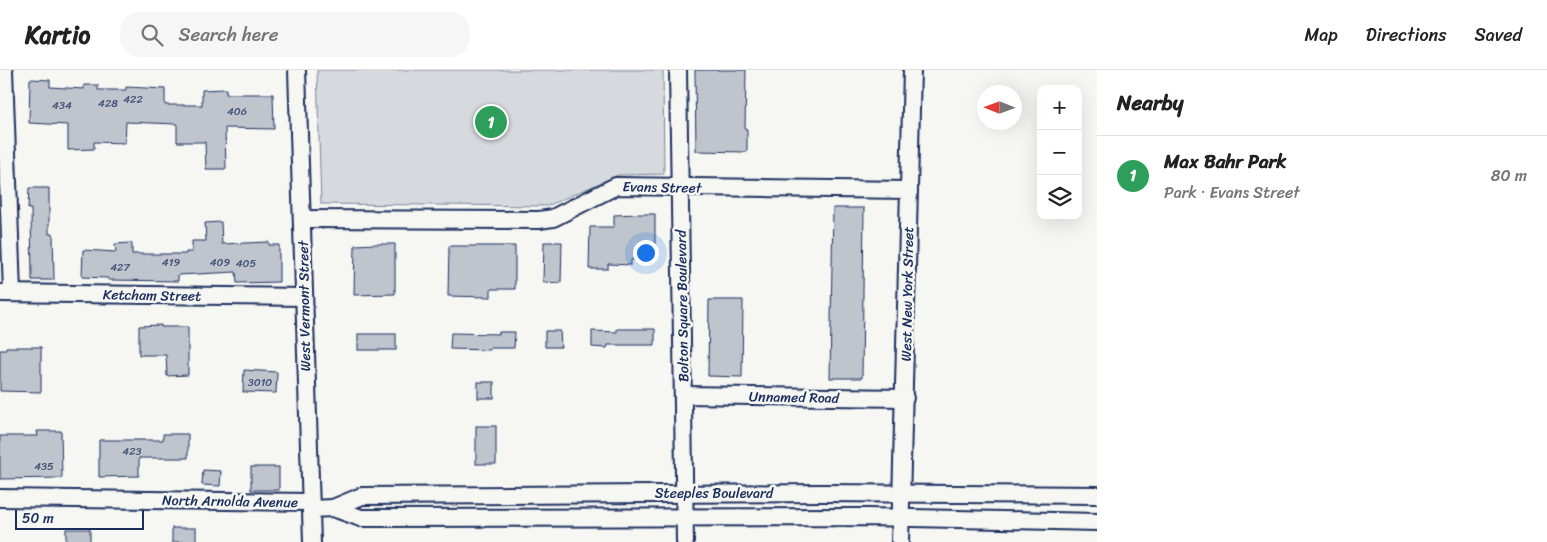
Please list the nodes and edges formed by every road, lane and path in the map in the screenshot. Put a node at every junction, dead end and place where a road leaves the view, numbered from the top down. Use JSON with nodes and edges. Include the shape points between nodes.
{"nodes":[{"id":1,"x":4,"y":70,"type":"edge"},
{"id":2,"x":297,"y":70,"type":"edge"},
{"id":3,"x":678,"y":70,"type":"edge"},
{"id":4,"x":912,"y":70,"type":"edge"},
{"id":5,"x":680,"y":188,"type":"junction"},
{"id":6,"x":909,"y":190,"type":"junction"},
{"id":7,"x":302,"y":219,"type":"junction"},
{"id":8,"x":6,"y":293,"type":"edge"},
{"id":9,"x":304,"y":297,"type":"junction"},
{"id":10,"x":684,"y":395,"type":"junction"},
{"id":11,"x":905,"y":398,"type":"junction"},
{"id":12,"x":686,"y":493,"type":"junction"},
{"id":13,"x":902,"y":493,"type":"junction"},
{"id":14,"x":1097,"y":495,"type":"edge"},
{"id":15,"x":0,"y":498,"type":"edge"},
{"id":16,"x":311,"y":505,"type":"junction"},
{"id":17,"x":333,"y":508,"type":"junction"},
{"id":18,"x":686,"y":517,"type":"junction"},
{"id":19,"x":902,"y":518,"type":"junction"},
{"id":20,"x":1097,"y":522,"type":"edge"},
{"id":21,"x":312,"y":542,"type":"edge"},
{"id":22,"x":686,"y":542,"type":"edge"},
{"id":23,"x":900,"y":542,"type":"edge"}],
"edges":[{"from":1,"to":8,"type":"street"},
{"from":2,"to":7,"type":"street","name":"West Vermont Street"},
{"from":3,"to":5,"type":"street","name":"Bolton Square Boulevard"},
{"from":4,"to":6,"type":"street","name":"West New York Street"},
{"from":5,"to":6,"type":"street","name":"Evans Street"},
{"from":5,"to":7,"type":"street","name":"Evans Street","via":[[616,186],[553,218],[539,220]]},
{"from":5,"to":10,"type":"street","name":"Bolton Square Boulevard"},
{"from":6,"to":11,"type":"street","name":"West New York Street"},
{"from":7,"to":9,"type":"street","name":"West Vermont Street"},
{"from":8,"to":9,"type":"street","name":"Ketcham Street"},
{"from":9,"to":16,"type":"street","name":"West Vermont Street"},
{"from":10,"to":11,"type":"street","name":"Unnamed Road"},
{"from":10,"to":12,"type":"street","name":"Bolton Square Boulevard"},
{"from":11,"to":13,"type":"street","name":"West New York Street"},
{"from":12,"to":13,"type":"street","name":"Steeples Boulevard"},
{"from":12,"to":17,"type":"street","name":"Steeples Boulevard","via":[[362,496]]},
{"from":12,"to":18,"type":"street","name":"Bolton Square Boulevard"},
{"from":13,"to":14,"type":"street","name":"Steeples Boulevard"},
{"from":13,"to":19,"type":"street","name":"West New York Street"},
{"from":15,"to":16,"type":"street","name":"North Arnolda Avenue"},
{"from":16,"to":17,"type":"street","name":"Steeples Boulevard"},
{"from":16,"to":21,"type":"street","name":"West Vermont Street"},
{"from":17,"to":18,"type":"street","name":"Steeples Boulevard","via":[[361,518]]},
{"from":18,"to":19,"type":"street","name":"Steeples Boulevard"},
{"from":18,"to":22,"type":"street","name":"Bolton Square Boulevard"},
{"from":19,"to":20,"type":"street","name":"Steeples Boulevard"},
{"from":19,"to":23,"type":"street","name":"West New York Street"}]}
